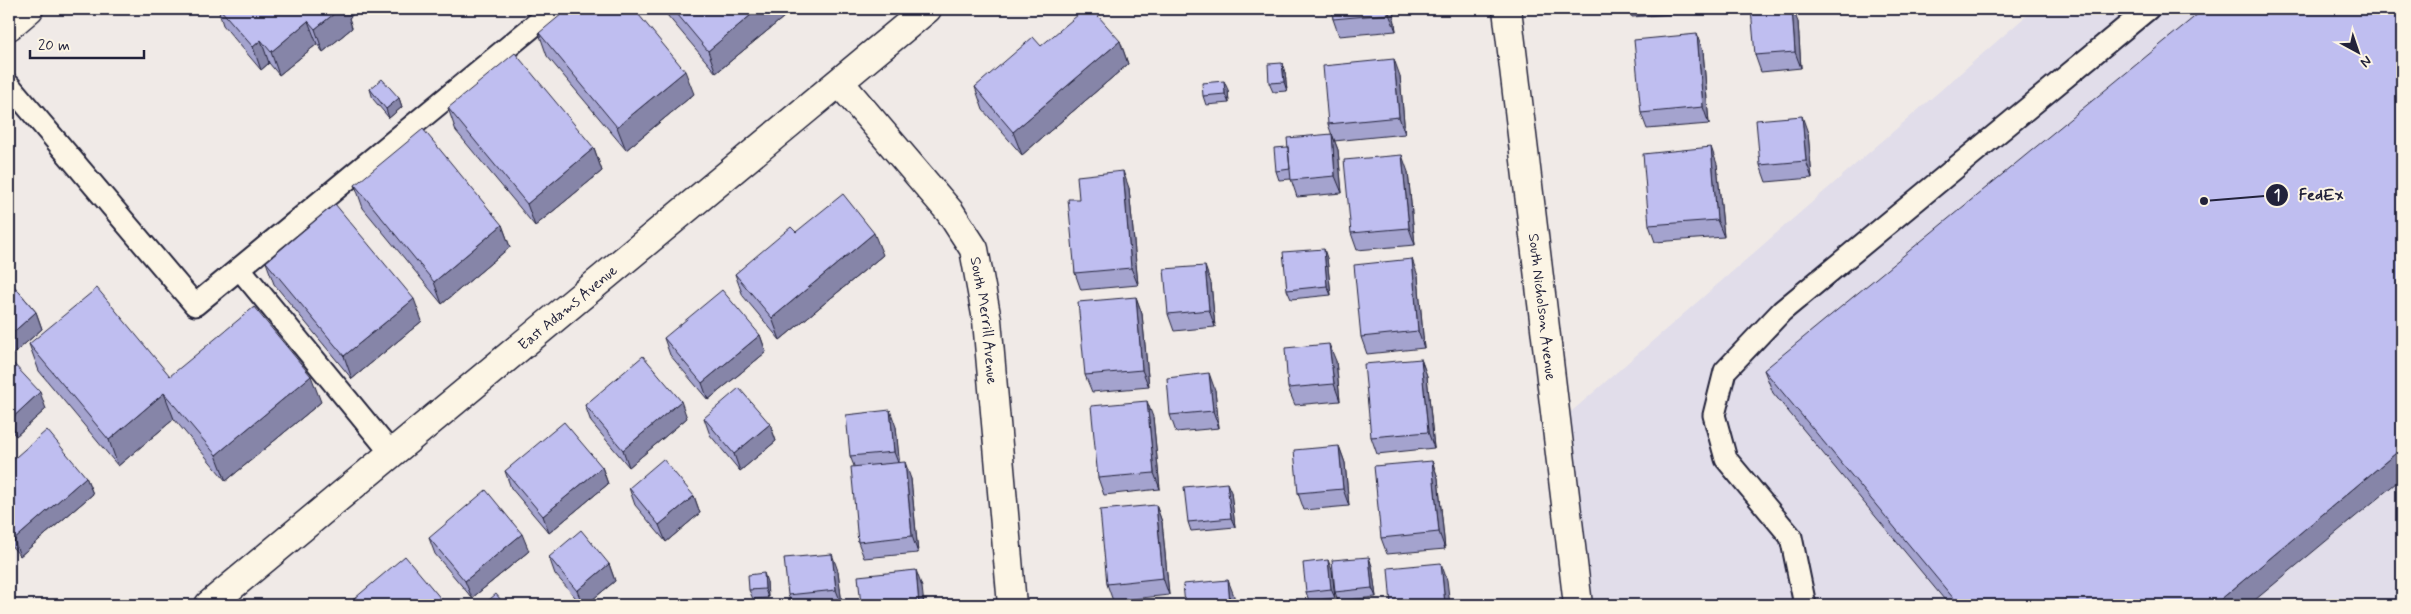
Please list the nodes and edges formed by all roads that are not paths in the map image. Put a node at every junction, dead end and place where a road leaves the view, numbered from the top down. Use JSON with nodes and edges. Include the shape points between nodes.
{"nodes":[{"id":1,"x":29,"y":9,"type":"edge"},
{"id":2,"x":554,"y":9,"type":"edge"},
{"id":3,"x":926,"y":9,"type":"edge"},
{"id":4,"x":1507,"y":9,"type":"edge"},
{"id":5,"x":2148,"y":9,"type":"edge"},
{"id":6,"x":9,"y":26,"type":"edge"},
{"id":7,"x":840,"y":82,"type":"junction"},
{"id":8,"x":9,"y":85,"type":"edge"},
{"id":9,"x":240,"y":269,"type":"junction"},
{"id":10,"x":392,"y":454,"type":"junction"},
{"id":11,"x":209,"y":605,"type":"edge"},
{"id":12,"x":1012,"y":605,"type":"edge"},
{"id":13,"x":1578,"y":605,"type":"edge"},
{"id":14,"x":1805,"y":605,"type":"edge"}],
"edges":[{"from":1,"to":6,"type":"street"},
{"from":2,"to":9,"type":"lane"},
{"from":3,"to":7,"type":"street","name":"East Adams Avenue"},
{"from":4,"to":13,"type":"street","name":"South Nicholson Avenue"},
{"from":5,"to":14,"type":"lane","via":[[1782,311],[1725,371],[1714,415],[1726,459],[1790,537]]},
{"from":7,"to":10,"type":"street","name":"East Adams Avenue"},
{"from":7,"to":12,"type":"street","name":"South Merrill Avenue","via":[[950,212],[974,249],[987,320]]},
{"from":8,"to":9,"type":"lane","via":[[196,305]]},
{"from":9,"to":10,"type":"lane"},
{"from":10,"to":11,"type":"street","name":"East Adams Avenue"}]}
